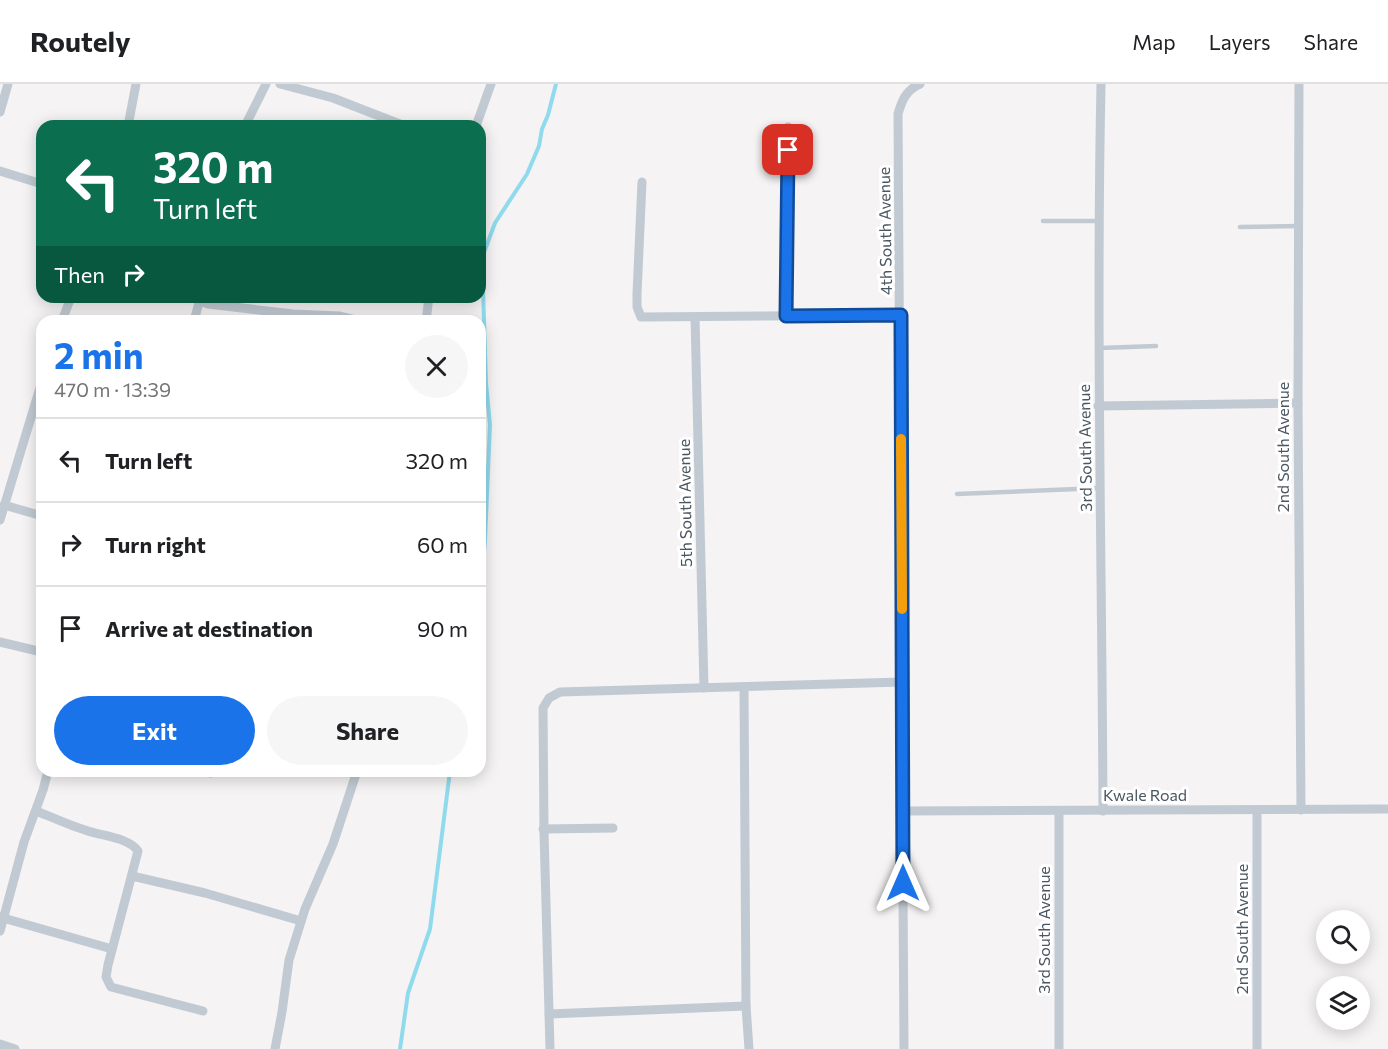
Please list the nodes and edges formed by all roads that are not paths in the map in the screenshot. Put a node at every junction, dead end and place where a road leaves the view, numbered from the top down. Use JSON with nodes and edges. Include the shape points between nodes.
{"nodes":[{"id":1,"x":8,"y":84,"type":"edge"},
{"id":2,"x":136,"y":84,"type":"edge"},
{"id":3,"x":266,"y":84,"type":"edge"},
{"id":4,"x":280,"y":84,"type":"edge"},
{"id":5,"x":491,"y":84,"type":"edge"},
{"id":6,"x":920,"y":84,"type":"edge"},
{"id":7,"x":1101,"y":84,"type":"edge"},
{"id":8,"x":1299,"y":84,"type":"edge"},
{"id":9,"x":0,"y":112,"type":"edge"},
{"id":10,"x":129,"y":120,"type":"edge"},
{"id":11,"x":248,"y":120,"type":"edge"},
{"id":12,"x":390,"y":120,"type":"edge"},
{"id":13,"x":478,"y":120,"type":"edge"},
{"id":14,"x":788,"y":127,"type":"dead end"},
{"id":15,"x":0,"y":171,"type":"edge"},
{"id":16,"x":36,"y":182,"type":"edge"},
{"id":17,"x":642,"y":182,"type":"dead end"},
{"id":18,"x":1098,"y":220,"type":"junction"},
{"id":19,"x":1043,"y":221,"type":"dead end"},
{"id":20,"x":1298,"y":226,"type":"junction"},
{"id":21,"x":1240,"y":227,"type":"dead end"},
{"id":22,"x":207,"y":303,"type":"edge"},
{"id":23,"x":264,"y":315,"type":"edge"},
{"id":24,"x":901,"y":315,"type":"junction"},
{"id":25,"x":786,"y":316,"type":"junction"},
{"id":26,"x":695,"y":317,"type":"junction"},
{"id":27,"x":1156,"y":346,"type":"dead end"},
{"id":28,"x":1100,"y":348,"type":"junction"},
{"id":29,"x":36,"y":401,"type":"edge"},
{"id":30,"x":1298,"y":403,"type":"junction"},
{"id":31,"x":1098,"y":406,"type":"junction"},
{"id":32,"x":1101,"y":488,"type":"junction"},
{"id":33,"x":957,"y":494,"type":"dead end"},
{"id":34,"x":4,"y":505,"type":"junction"},
{"id":35,"x":36,"y":514,"type":"edge"},
{"id":36,"x":0,"y":520,"type":"edge"},
{"id":37,"x":0,"y":642,"type":"edge"},
{"id":38,"x":36,"y":651,"type":"edge"},
{"id":39,"x":902,"y":681,"type":"junction"},
{"id":40,"x":744,"y":687,"type":"junction"},
{"id":41,"x":704,"y":688,"type":"junction"},
{"id":42,"x":46,"y":777,"type":"edge"},
{"id":43,"x":355,"y":777,"type":"edge"},
{"id":44,"x":1388,"y":809,"type":"edge"},
{"id":45,"x":1257,"y":810,"type":"junction"},
{"id":46,"x":1301,"y":810,"type":"junction"},
{"id":47,"x":36,"y":811,"type":"junction"},
{"id":48,"x":903,"y":811,"type":"junction"},
{"id":49,"x":1059,"y":811,"type":"junction"},
{"id":50,"x":1103,"y":811,"type":"junction"},
{"id":51,"x":613,"y":828,"type":"dead end"},
{"id":52,"x":544,"y":831,"type":"junction"},
{"id":53,"x":132,"y":876,"type":"junction"},
{"id":54,"x":2,"y":917,"type":"edge"},
{"id":55,"x":301,"y":921,"type":"junction"},
{"id":56,"x":0,"y":931,"type":"edge"},
{"id":57,"x":112,"y":949,"type":"junction"},
{"id":58,"x":746,"y":1006,"type":"junction"},
{"id":59,"x":203,"y":1011,"type":"dead end"},
{"id":60,"x":549,"y":1014,"type":"junction"},
{"id":61,"x":0,"y":1044,"type":"edge"},
{"id":62,"x":15,"y":1049,"type":"edge"},
{"id":63,"x":275,"y":1049,"type":"edge"},
{"id":64,"x":550,"y":1049,"type":"edge"},
{"id":65,"x":748,"y":1049,"type":"edge"},
{"id":66,"x":904,"y":1049,"type":"edge"},
{"id":67,"x":1059,"y":1049,"type":"edge"},
{"id":68,"x":1257,"y":1049,"type":"edge"}],
"edges":[{"from":1,"to":9,"type":"street"},
{"from":2,"to":10,"type":"street"},
{"from":3,"to":11,"type":"street"},
{"from":4,"to":12,"type":"street","via":[[333,98]]},
{"from":5,"to":13,"type":"street"},
{"from":6,"to":24,"type":"street","name":"4th South Avenue","via":[[903,97],[898,114]]},
{"from":7,"to":18,"type":"street","name":"3rd South Avenue"},
{"from":8,"to":20,"type":"street","name":"2nd South Avenue"},
{"from":14,"to":25,"type":"street"},
{"from":15,"to":16,"type":"street"},
{"from":17,"to":26,"type":"street","via":[[637,294],[641,317]]},
{"from":18,"to":19,"type":"lane"},
{"from":18,"to":28,"type":"street","name":"3rd South Avenue"},
{"from":20,"to":21,"type":"lane"},
{"from":20,"to":30,"type":"street","name":"2nd South Avenue"},
{"from":22,"to":23,"type":"street"},
{"from":24,"to":25,"type":"street"},
{"from":24,"to":39,"type":"street","name":"4th South Avenue"},
{"from":25,"to":26,"type":"street"},
{"from":26,"to":41,"type":"street","name":"5th South Avenue"},
{"from":27,"to":28,"type":"lane"},
{"from":28,"to":31,"type":"street","name":"3rd South Avenue"},
{"from":29,"to":34,"type":"street"},
{"from":30,"to":31,"type":"street"},
{"from":30,"to":46,"type":"street","name":"2nd South Avenue"},
{"from":31,"to":32,"type":"street","name":"3rd South Avenue"},
{"from":32,"to":33,"type":"lane"},
{"from":32,"to":50,"type":"street","name":"3rd South Avenue"},
{"from":34,"to":35,"type":"street"},
{"from":34,"to":36,"type":"street"},
{"from":37,"to":38,"type":"street"},
{"from":39,"to":40,"type":"street"},
{"from":39,"to":48,"type":"street","name":"4th South Avenue"},
{"from":40,"to":41,"type":"street"},
{"from":40,"to":58,"type":"street"},
{"from":41,"to":52,"type":"street","via":[[560,692],[549,698],[543,708]]},
{"from":42,"to":47,"type":"street"},
{"from":43,"to":55,"type":"street"},
{"from":44,"to":46,"type":"street","name":"Kwale Road"},
{"from":45,"to":46,"type":"street","name":"Kwale Road"},
{"from":45,"to":50,"type":"street","name":"Kwale Road"},
{"from":45,"to":68,"type":"street","name":"2nd South Avenue"},
{"from":47,"to":53,"type":"street","via":[[135,846],[138,851]]},
{"from":47,"to":54,"type":"street"},
{"from":48,"to":49,"type":"street","name":"Kwale Road"},
{"from":48,"to":66,"type":"street","name":"4th South Avenue"},
{"from":49,"to":50,"type":"street","name":"Kwale Road"},
{"from":49,"to":67,"type":"street","name":"3rd South Avenue"},
{"from":51,"to":52,"type":"street"},
{"from":52,"to":60,"type":"street"},
{"from":53,"to":55,"type":"street"},
{"from":53,"to":57,"type":"street"},
{"from":54,"to":56,"type":"street"},
{"from":54,"to":57,"type":"street"},
{"from":55,"to":63,"type":"street","via":[[289,960]]},
{"from":57,"to":59,"type":"street","via":[[106,977],[111,987]]},
{"from":58,"to":60,"type":"street"},
{"from":58,"to":65,"type":"street"},
{"from":60,"to":64,"type":"street"},
{"from":61,"to":62,"type":"street"}]}
